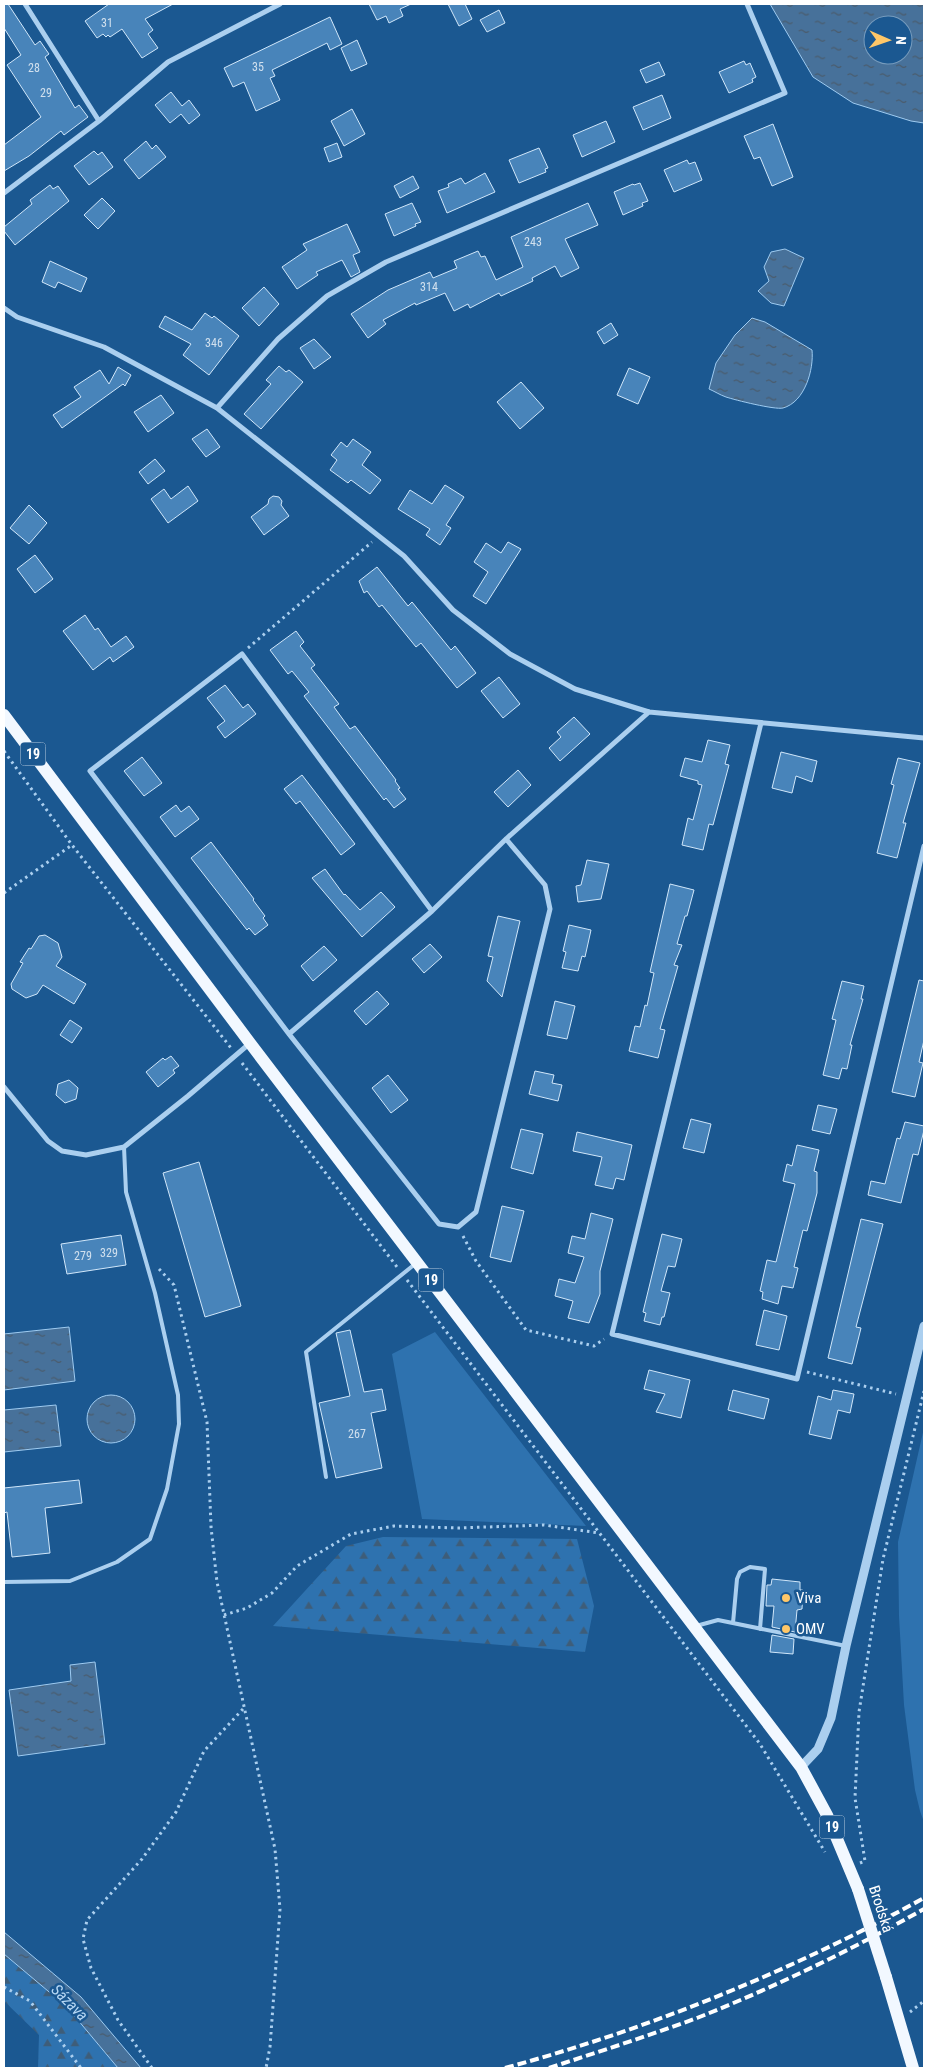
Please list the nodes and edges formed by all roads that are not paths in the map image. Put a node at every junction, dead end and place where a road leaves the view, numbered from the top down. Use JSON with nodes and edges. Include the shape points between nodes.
{"nodes":[{"id":1,"x":25,"y":4,"type":"edge"},
{"id":2,"x":280,"y":4,"type":"edge"},
{"id":3,"x":748,"y":4,"type":"edge"},
{"id":4,"x":99,"y":121,"type":"junction"},
{"id":5,"x":4,"y":193,"type":"edge"},
{"id":6,"x":4,"y":308,"type":"edge"},
{"id":7,"x":217,"y":408,"type":"junction"},
{"id":8,"x":649,"y":712,"type":"junction"},
{"id":9,"x":4,"y":715,"type":"edge"},
{"id":10,"x":761,"y":723,"type":"junction"},
{"id":11,"x":924,"y":738,"type":"edge"},
{"id":12,"x":506,"y":839,"type":"junction"},
{"id":13,"x":924,"y":846,"type":"edge"},
{"id":14,"x":432,"y":911,"type":"junction"},
{"id":15,"x":289,"y":1034,"type":"junction"},
{"id":16,"x":250,"y":1043,"type":"junction"},
{"id":17,"x":4,"y":1087,"type":"edge"},
{"id":18,"x":124,"y":1147,"type":"junction"},
{"id":19,"x":417,"y":1262,"type":"junction"},
{"id":20,"x":924,"y":1326,"type":"edge"},
{"id":21,"x":326,"y":1477,"type":"dead end"},
{"id":22,"x":4,"y":1582,"type":"edge"},
{"id":23,"x":733,"y":1623,"type":"junction"},
{"id":24,"x":695,"y":1627,"type":"junction"},
{"id":25,"x":760,"y":1629,"type":"junction"},
{"id":26,"x":846,"y":1646,"type":"junction"},
{"id":27,"x":801,"y":1767,"type":"junction"},
{"id":28,"x":914,"y":2068,"type":"edge"}],
"edges":[{"from":1,"to":4,"type":"street"},
{"from":2,"to":4,"type":"street","via":[[168,62]]},
{"from":3,"to":7,"type":"street","via":[[785,93],[386,262],[327,296],[278,339]]},
{"from":4,"to":5,"type":"street"},
{"from":6,"to":7,"type":"street","via":[[17,317],[104,347]]},
{"from":7,"to":8,"type":"street","via":[[404,556],[453,610],[510,654],[575,689]]},
{"from":8,"to":10,"type":"street"},
{"from":8,"to":12,"type":"street"},
{"from":9,"to":16,"type":"main road","number":"19"},
{"from":10,"to":11,"type":"street"},
{"from":10,"to":13,"type":"street","via":[[612,1334],[797,1379]]},
{"from":12,"to":14,"type":"street"},
{"from":12,"to":15,"type":"street","via":[[545,884],[550,909],[476,1212],[458,1227],[439,1224]]},
{"from":14,"to":15,"type":"street"},
{"from":14,"to":15,"type":"street","via":[[242,654],[90,771]]},
{"from":16,"to":18,"type":"street"},
{"from":16,"to":19,"type":"main road","number":"19"},
{"from":17,"to":18,"type":"street","via":[[48,1141],[62,1151],[86,1155]]},
{"from":18,"to":22,"type":"lane","via":[[126,1192],[146,1257],[178,1395],[179,1424],[167,1489],[150,1539],[117,1562],[70,1581]]},
{"from":19,"to":21,"type":"lane","via":[[306,1352]]},
{"from":19,"to":24,"type":"main road","number":"19"},
{"from":20,"to":26,"type":"street"},
{"from":23,"to":24,"type":"lane","via":[[718,1620]]},
{"from":23,"to":25,"type":"lane"},
{"from":23,"to":25,"type":"lane","via":[[740,1572],[750,1567],[765,1569]]},
{"from":24,"to":27,"type":"main road","number":"19"},
{"from":25,"to":26,"type":"lane"},
{"from":26,"to":27,"type":"street","via":[[831,1718],[818,1749]]},
{"from":27,"to":28,"type":"main road","name":"Brodská","number":"19","bridge":true,"via":[[850,1866]]}]}
